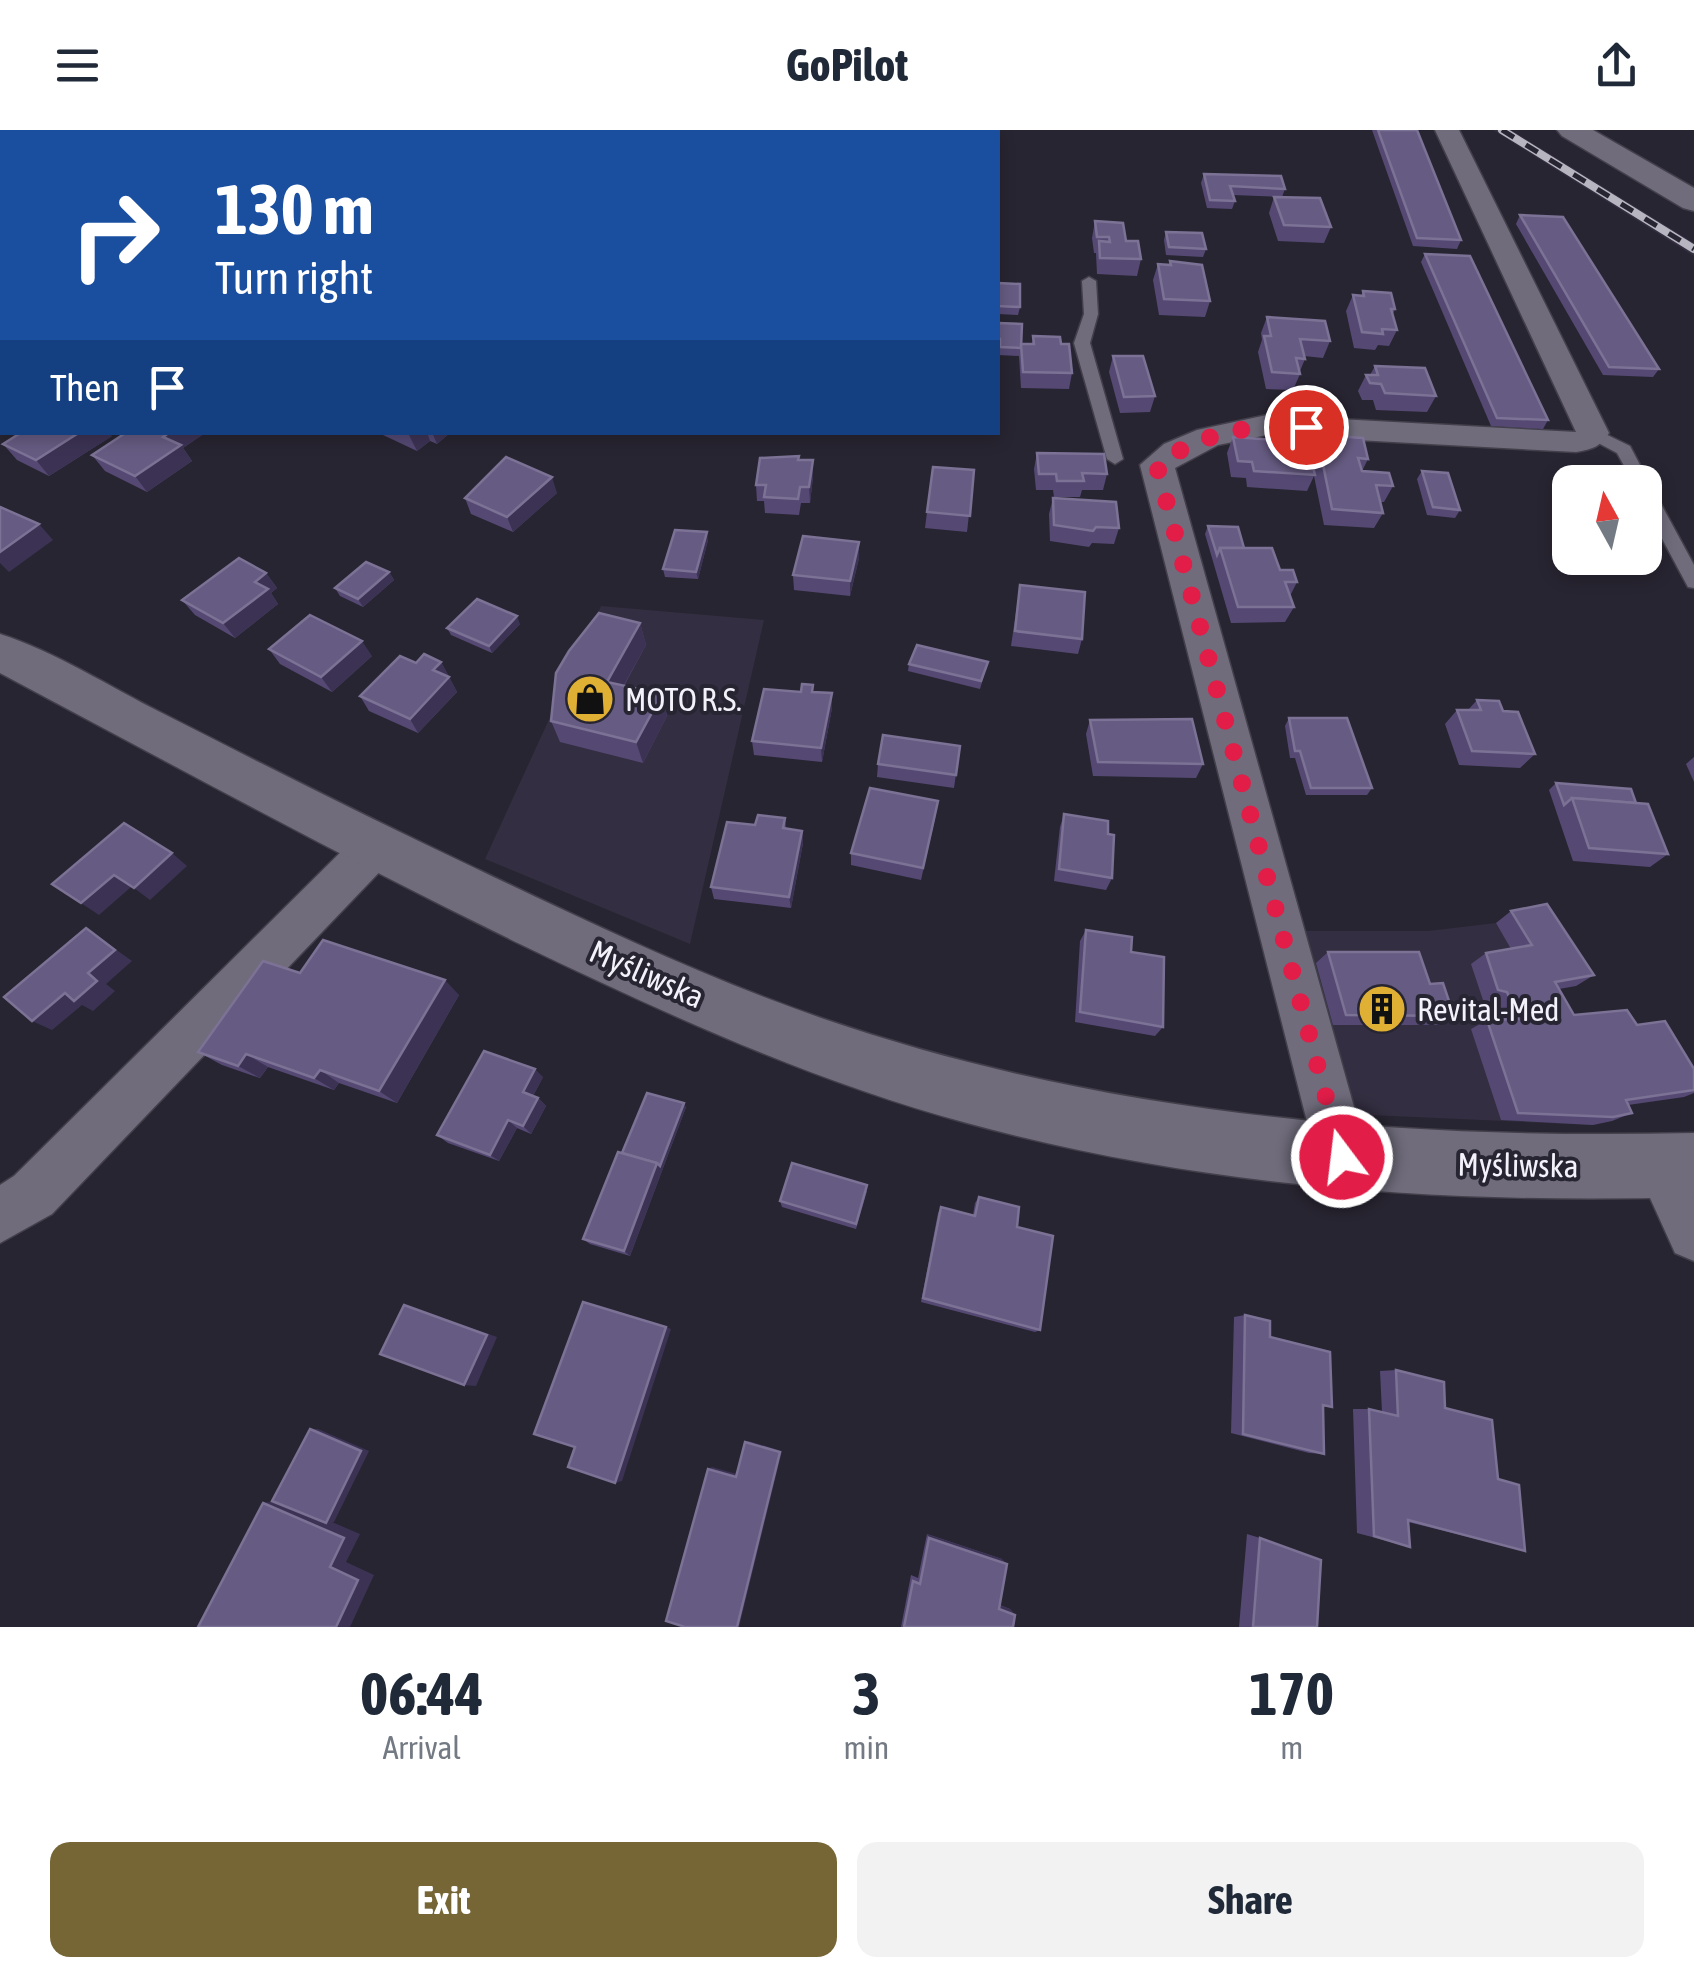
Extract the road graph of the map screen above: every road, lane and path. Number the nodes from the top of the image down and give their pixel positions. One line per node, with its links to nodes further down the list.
1 (1447, 130): 7 (street)
2 (1572, 130): 5 (street)
3 (1609, 130): 4 (street)
4 (1694, 176)
5 (1694, 201)
6 (1089, 282): 8 (lane)
7 (1593, 433): 9 (lane); 14 (street)
8 (1114, 459)
9 (1632, 465)
10 (1662, 522): 11 (lane)
11 (1694, 582)
12 (0, 652): 13 (street, Myśliwska)
13 (376, 847): 14 (street, Myśliwska); 16 (street)
14 (1342, 1157): 15 (street, Myśliwska)
15 (1679, 1166): 17 (street)
16 (0, 1216)
17 (1694, 1234)

